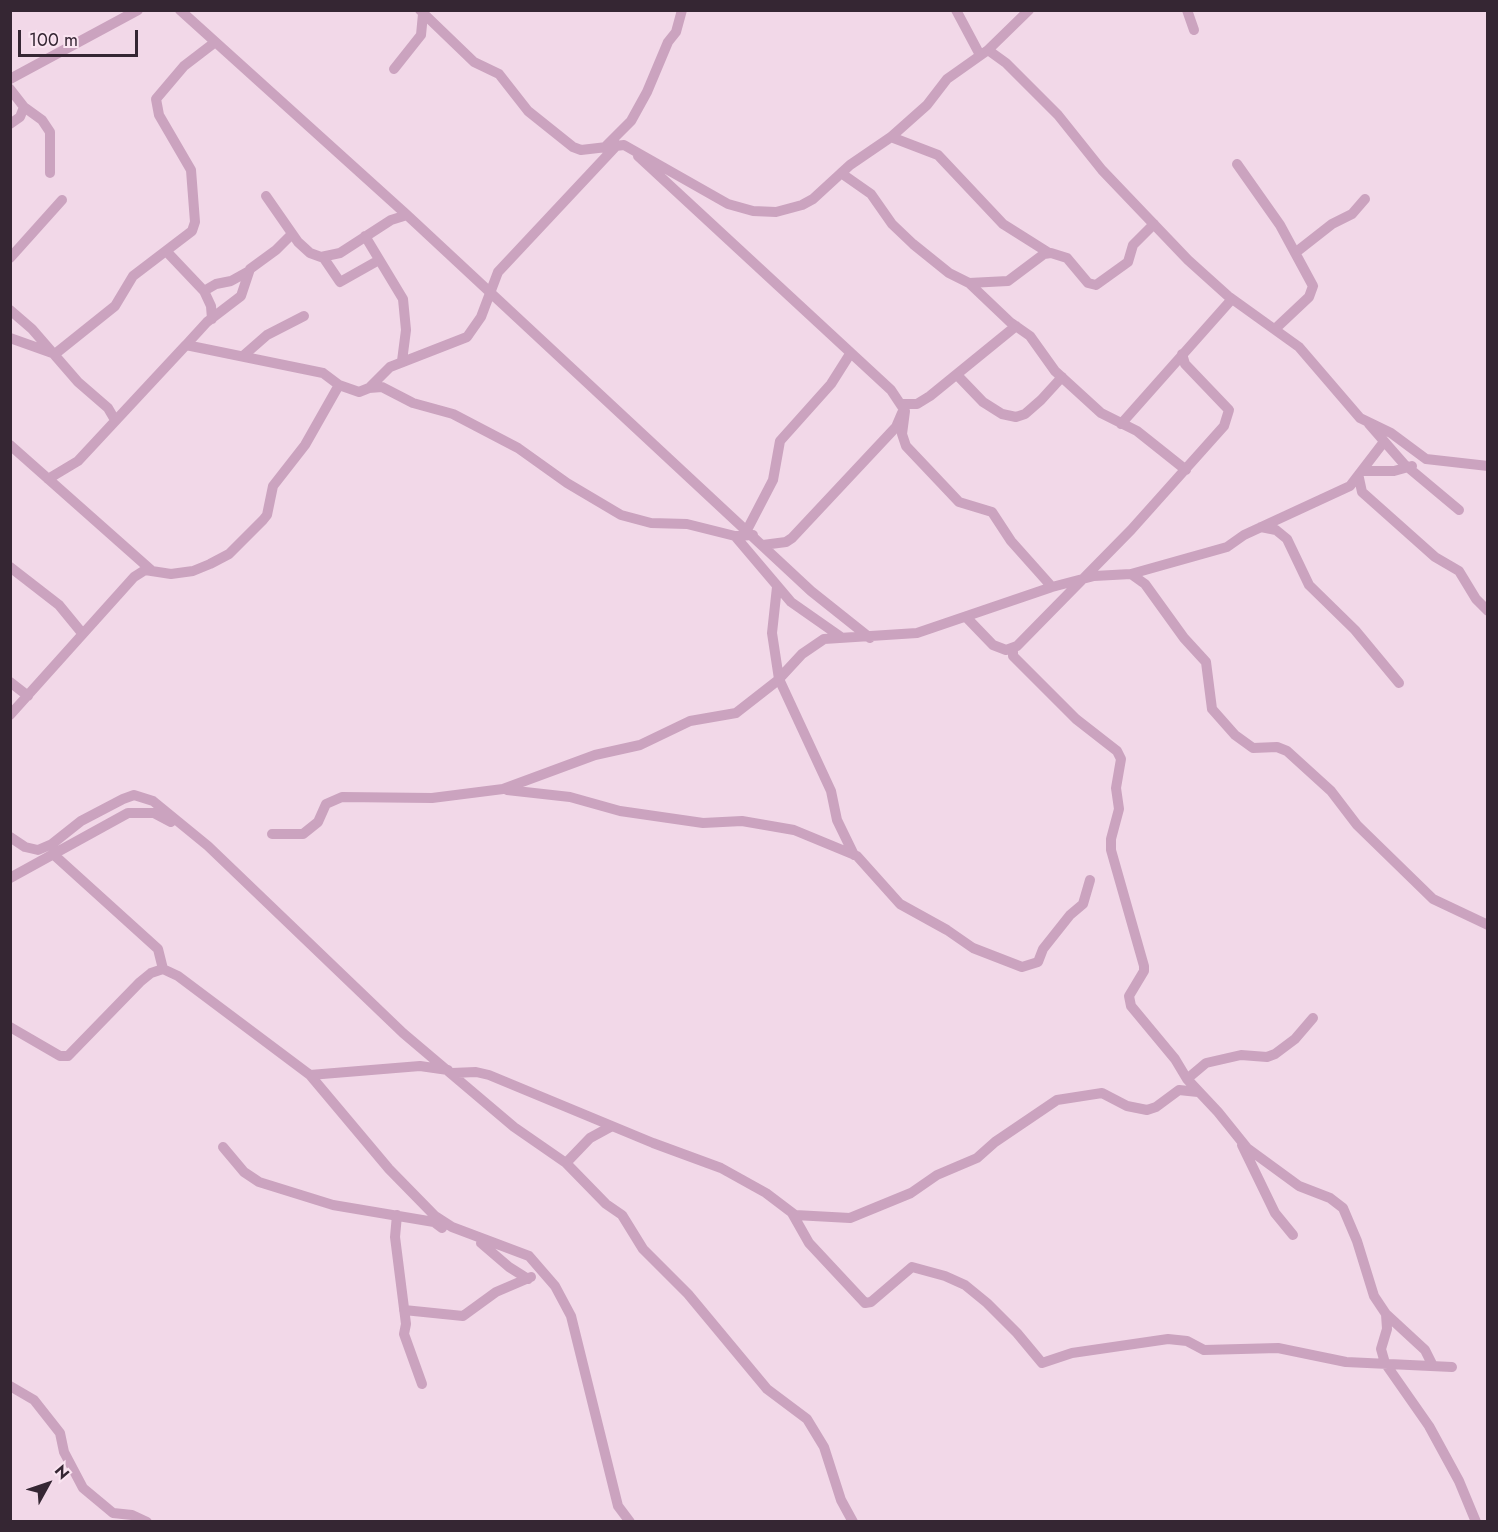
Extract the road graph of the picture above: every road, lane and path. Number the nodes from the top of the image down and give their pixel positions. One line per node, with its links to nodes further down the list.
1 (138, 10): 12 (street)
2 (180, 10): 9 (street)
3 (682, 10): 17 (street)
4 (956, 10): 10 (street)
5 (1029, 10): 10 (street)
6 (1187, 10): 8 (street)
7 (421, 12): 11 (street); 17 (street)
8 (1194, 30)
9 (214, 43): 24 (street); 28 (street)
10 (984, 52): 16 (street); 25 (street)
11 (394, 69)
12 (10, 79)
13 (10, 89): 14 (street)
14 (24, 107): 15 (street); 19 (street)
15 (10, 124)
16 (891, 137): 20 (street); 29 (street)
17 (617, 146): 20 (street); 37 (street); 47 (street)
18 (1237, 164): 30 (street)
19 (50, 172)
20 (841, 173): 35 (street)
21 (266, 196): 26 (street)
22 (1365, 199): 30 (street)
23 (62, 200): 32 (street)
24 (407, 214): 27 (street); 37 (street)
25 (1154, 224): 29 (street); 38 (street)
26 (292, 234): 31 (street); 34 (street)
27 (364, 236): 31 (street); 33 (street)
28 (166, 252): 36 (street); 46 (street)
29 (1049, 253): 35 (street)
30 (1295, 253): 43 (street)
31 (323, 257): 33 (street)
32 (10, 258)
33 (379, 260): 50 (street)
34 (249, 271): 36 (street); 41 (street)
35 (969, 283): 42 (street)
36 (204, 291): 41 (street)
37 (490, 292): 50 (street); 69 (street)
38 (1232, 299): 43 (street); 48 (street)
39 (10, 310): 46 (street)
40 (304, 316): 49 (street)
41 (212, 319): 45 (street)
42 (1016, 326): 51 (street); 52 (street)
43 (1275, 329): 58 (street)
44 (10, 338): 46 (street)
45 (186, 345): 49 (street); 56 (street)
46 (55, 354): 56 (street)
47 (850, 354): 55 (street); 69 (street)
48 (1182, 354): 57 (street); 64 (street)
49 (243, 356): 53 (street)
50 (402, 361): 54 (street)
51 (958, 376): 52 (street); 55 (street)
52 (1062, 377): 57 (street)
53 (339, 385): 54 (street); 74 (street)
54 (369, 388): 70 (street)
55 (903, 406): 71 (street); 79 (street)
56 (116, 420): 66 (street)
57 (1121, 424): 64 (street)
58 (1369, 424): 59 (street); 61 (street)
59 (1383, 443): 63 (street); 65 (street)
60 (10, 445): 66 (street)
61 (1426, 459): 62 (street); 63 (street)
62 (1488, 466)
63 (1409, 467): 65 (street); 67 (street)
64 (1186, 470): 77 (street)
65 (1361, 474): 68 (street); 80 (street)
66 (48, 478): 72 (street)
67 (1460, 510)
68 (1260, 527): 75 (street); 88 (street)
69 (750, 533): 70 (street); 71 (street)
70 (735, 536): 78 (street)
71 (764, 545): 84 (street)
72 (136, 558): 74 (street); 76 (street)
73 (10, 567): 82 (street)
74 (151, 570): 76 (street)
75 (1131, 574): 77 (street); 99 (street)
76 (134, 577): 82 (street)
77 (1083, 580): 79 (street); 85 (street)
78 (777, 587): 83 (street); 86 (street)
79 (1052, 587): 81 (street)
80 (1488, 611)
81 (966, 617): 84 (street); 85 (street)
82 (82, 633): 89 (street)
83 (842, 637): 84 (street); 86 (street)
84 (870, 638)
85 (1013, 648): 105 (street)
86 (779, 679): 91 (street); 96 (street)
87 (10, 681): 89 (street)
88 (1399, 683)
89 (28, 696): 90 (street)
90 (10, 715)
91 (503, 789): 92 (street); 96 (street)
92 (272, 834)
93 (10, 837): 94 (street)
94 (208, 846): 95 (street); 103 (street)
95 (53, 854): 97 (street); 100 (street)
96 (854, 855): 98 (street)
97 (10, 879)
98 (1090, 880)
99 (1488, 924)
100 (163, 969): 102 (street); 104 (street)
101 (1313, 1018): 105 (street)
102 (10, 1027)
103 (451, 1072): 104 (street); 107 (street); 110 (street)
104 (310, 1076): 114 (street)
105 (1187, 1079): 106 (street)
106 (1201, 1093): 108 (street); 111 (street)
107 (612, 1126): 110 (street); 111 (street)
108 (1237, 1134): 113 (street); 117 (street)
109 (223, 1147): 112 (street)
110 (566, 1163): 125 (street)
111 (792, 1213): 118 (street)
112 (396, 1215): 115 (street); 116 (street)
113 (1293, 1236)
114 (541, 1270): 115 (street); 124 (street)
115 (528, 1279): 116 (street)
116 (404, 1310): 121 (street)
117 (1386, 1314): 118 (street); 119 (street)
118 (1385, 1363): 119 (street); 126 (street)
119 (1433, 1366): 120 (street)
120 (1452, 1367)
121 (422, 1384)
122 (10, 1386): 123 (street)
123 (147, 1521)
124 (630, 1521)
125 (853, 1521)
126 (1476, 1521)

